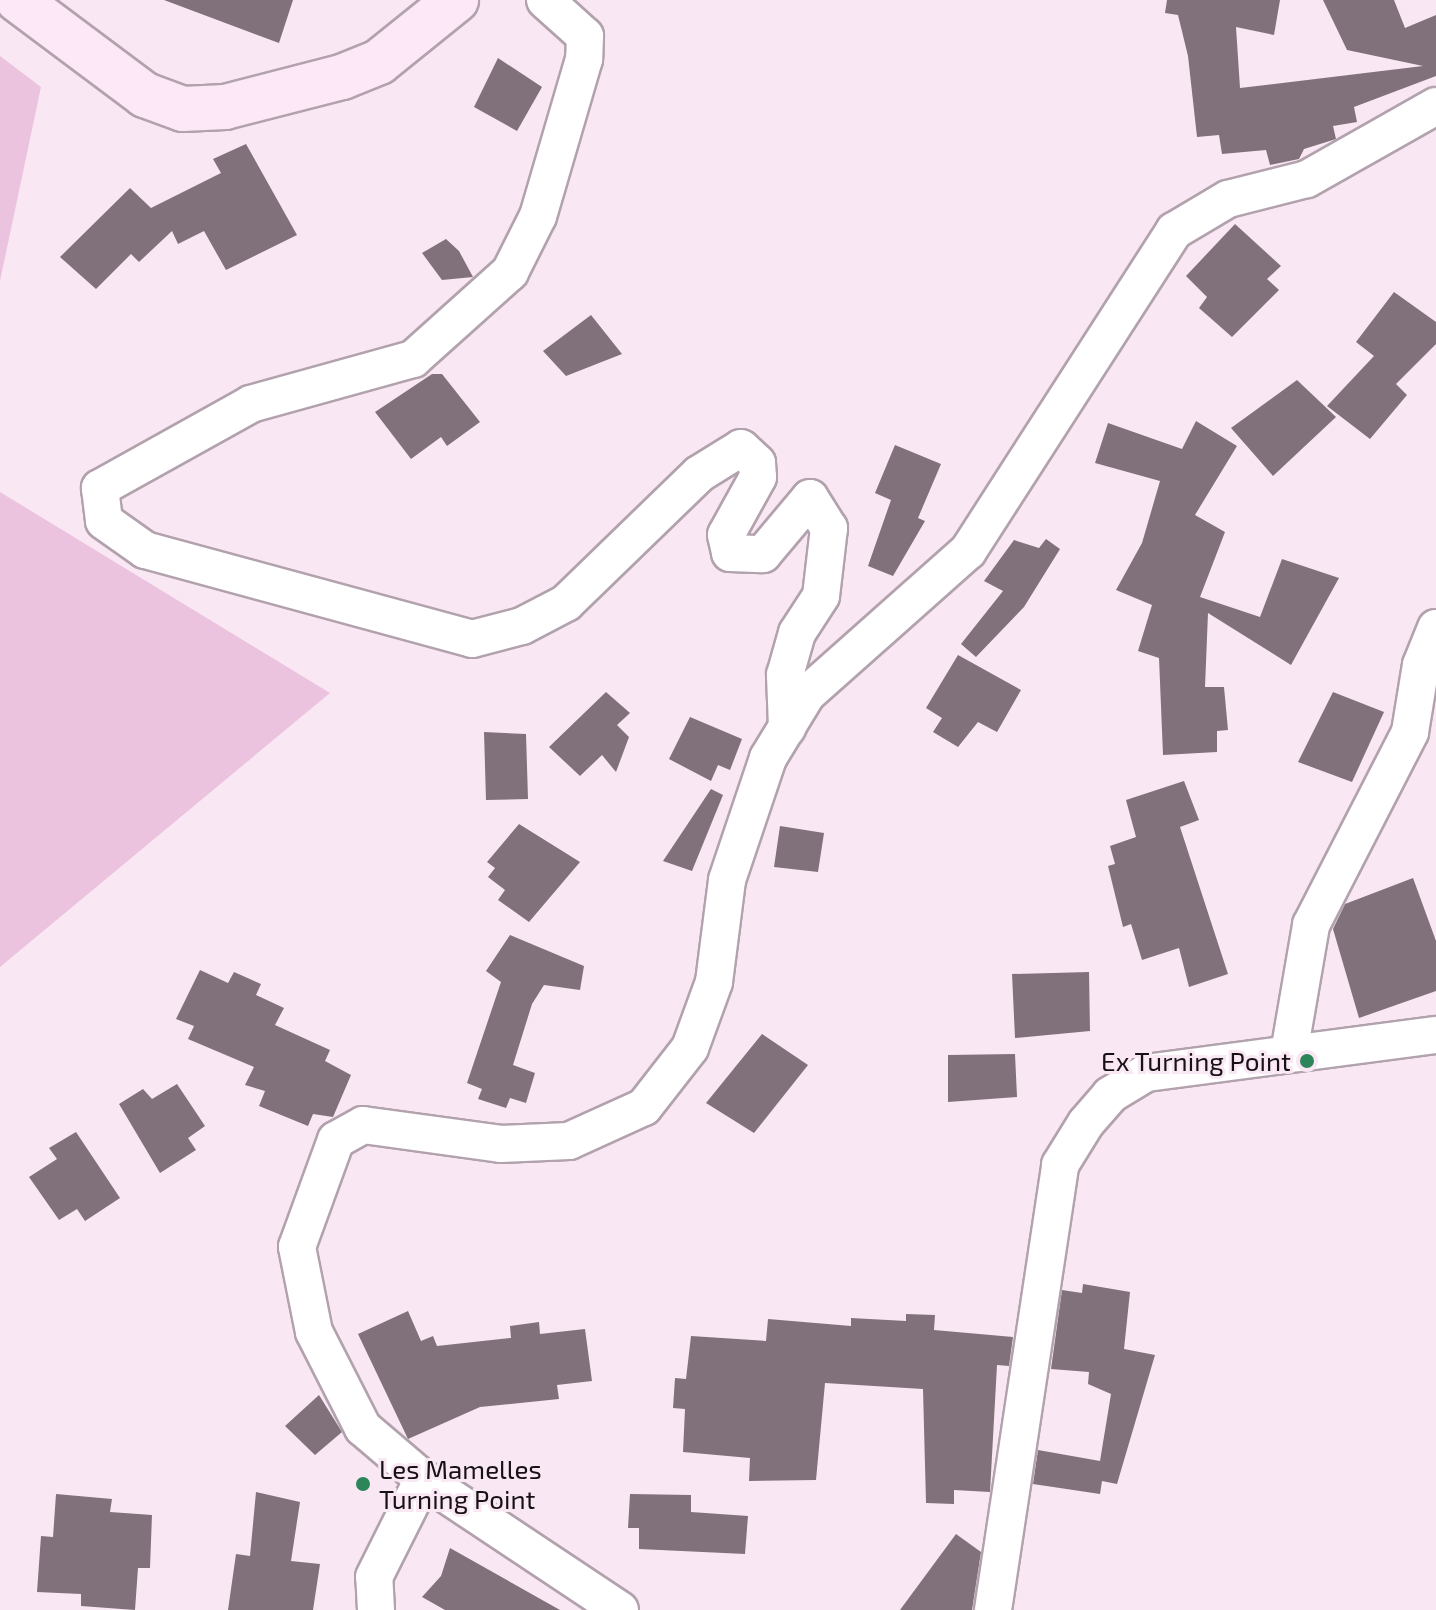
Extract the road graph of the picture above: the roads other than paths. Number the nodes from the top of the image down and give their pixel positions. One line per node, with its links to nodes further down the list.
1 (18, 0): 2 (main road)
2 (456, 0)
3 (545, 0): 6 (street)
4 (1436, 106): 6 (street)
5 (1436, 628): 8 (street)
6 (787, 728): 9 (street)
7 (1436, 1035): 8 (street)
8 (1289, 1053): 12 (street)
9 (423, 1479): 10 (street); 11 (street)
10 (376, 1610)
11 (620, 1610)
12 (993, 1610)

